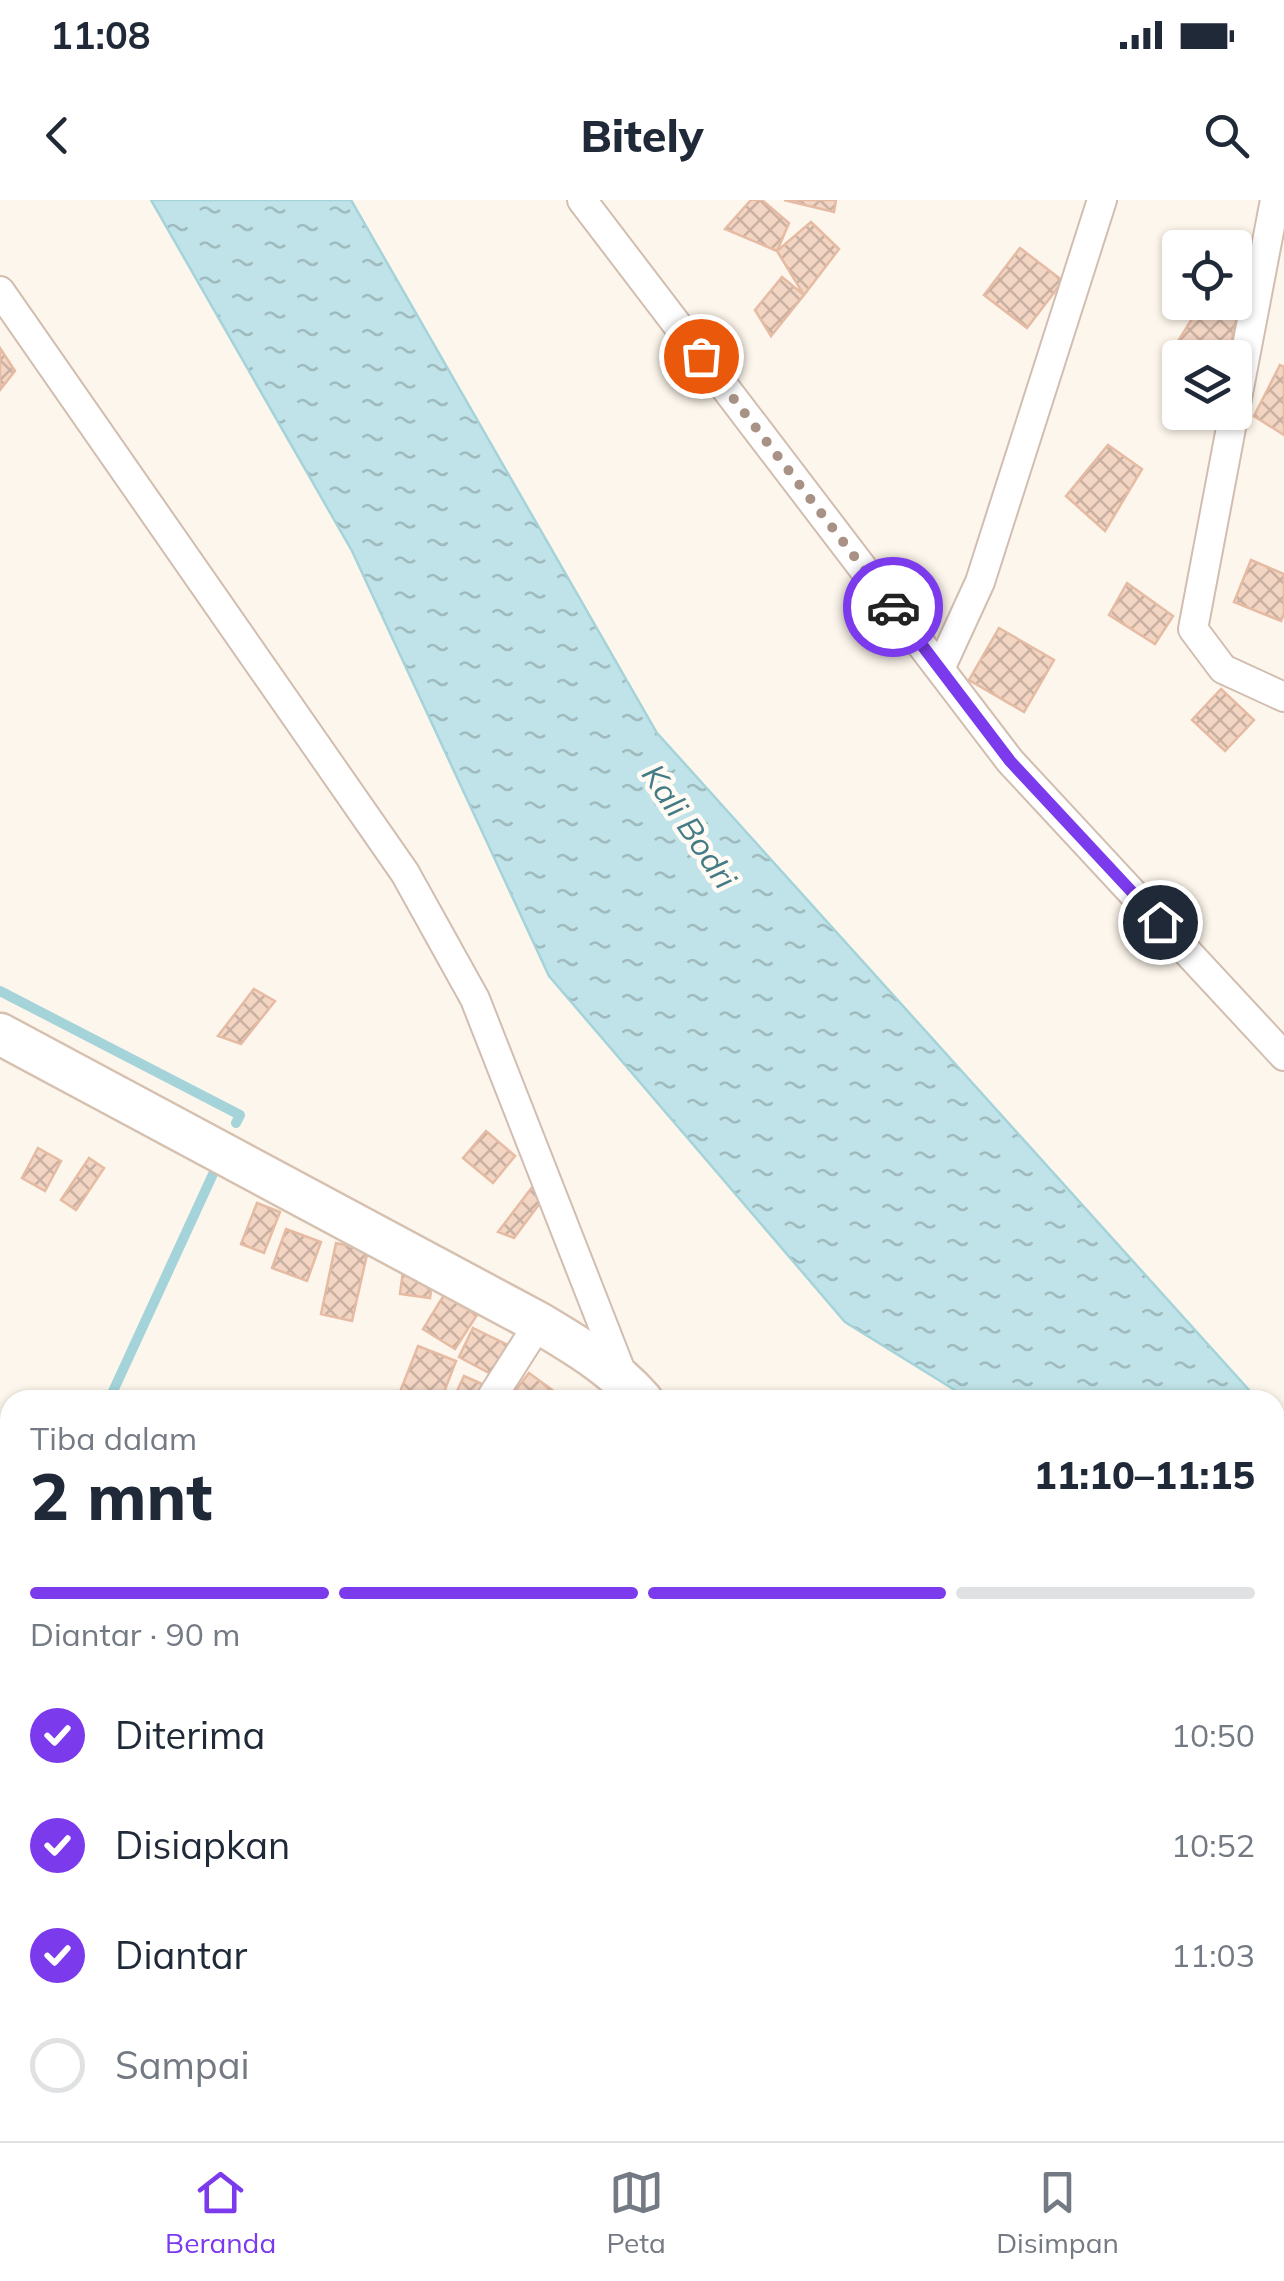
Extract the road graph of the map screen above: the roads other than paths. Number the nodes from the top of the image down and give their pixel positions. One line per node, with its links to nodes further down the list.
1 (582, 200): 7 (street)
2 (1102, 200): 7 (street)
3 (1276, 200): 5 (street)
4 (0, 291): 13 (street)
5 (1249, 340)
6 (1231, 430): 8 (street)
7 (940, 669): 10 (street)
8 (1284, 697)
9 (0, 1034): 11 (street)
10 (1284, 1056)
11 (539, 1323): 12 (street); 13 (street)
12 (496, 1390)
13 (633, 1390)

